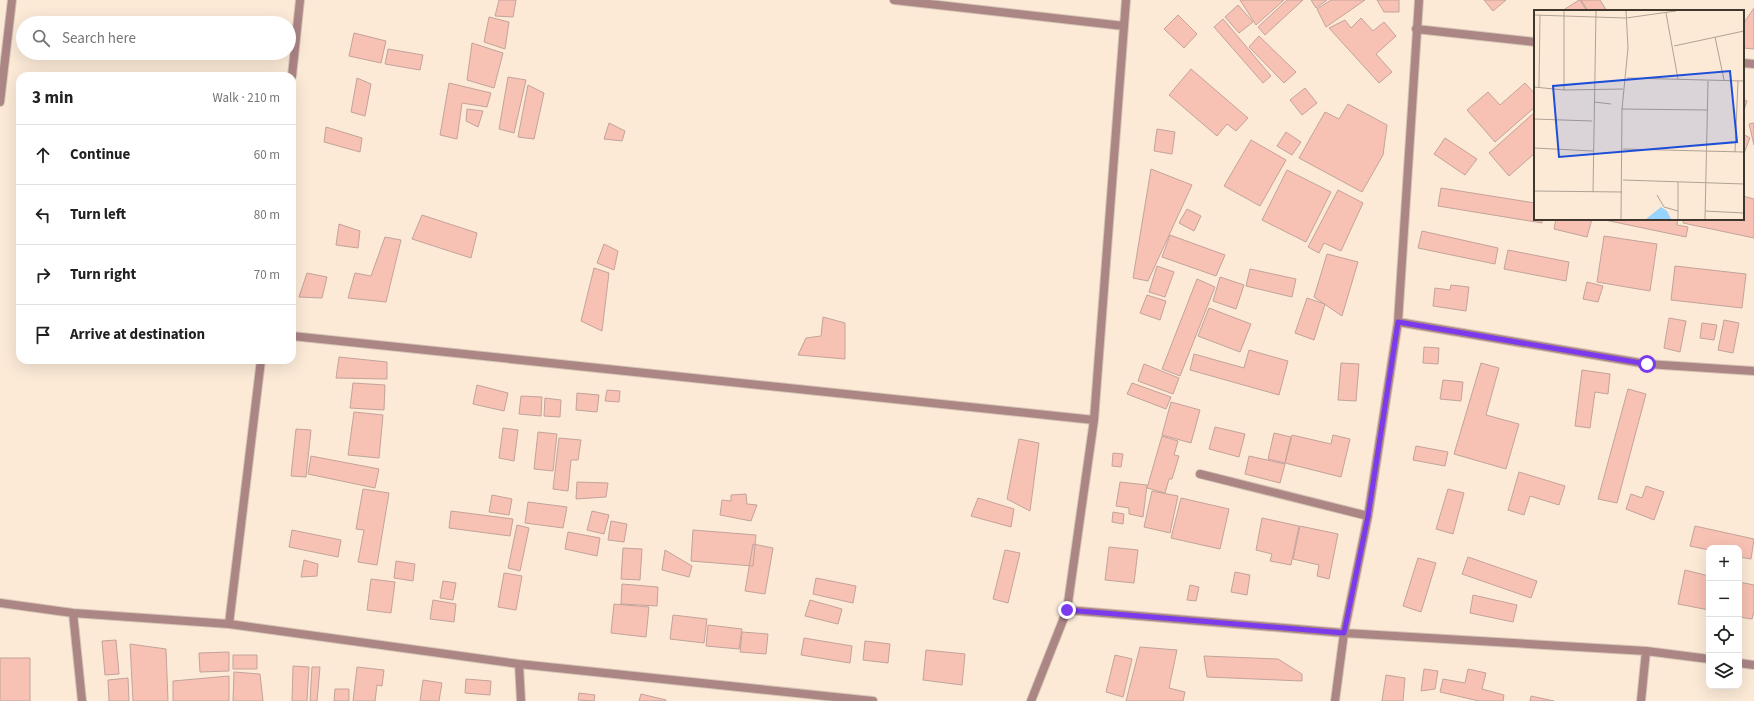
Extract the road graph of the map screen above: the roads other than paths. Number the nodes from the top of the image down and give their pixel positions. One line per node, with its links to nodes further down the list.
1 (12, 0): 14 (street)
2 (300, 0): 8 (street)
3 (894, 0): 6 (street)
4 (1126, 0): 6 (street)
5 (1419, 0): 7 (street)
6 (1124, 26): 19 (street)
7 (1416, 29): 9 (street); 15 (street)
8 (296, 38)
9 (1534, 42)
10 (294, 60): 13 (street)
11 (1744, 63): 12 (street)
12 (1754, 64)
13 (292, 72)
14 (0, 102)
15 (1398, 322): 18 (street); 21 (street)
16 (296, 336): 19 (street)
17 (261, 364): 25 (street)
18 (1754, 371)
19 (1094, 420): 23 (street)
20 (1200, 474): 21 (street)
21 (1368, 516): 26 (street)
22 (0, 603): 24 (street)
23 (1067, 610): 26 (street); 35 (street)
24 (73, 613): 25 (street); 32 (street)
25 (229, 624): 30 (street)
26 (1344, 633): 27 (street); 36 (street)
27 (1646, 651): 28 (street); 37 (street)
28 (1706, 659)
29 (1742, 663): 31 (street)
30 (519, 664): 33 (street); 34 (street)
31 (1754, 665)
32 (82, 701)
33 (521, 701)
34 (873, 701)
35 (1031, 701)
36 (1335, 701)
37 (1641, 701)

